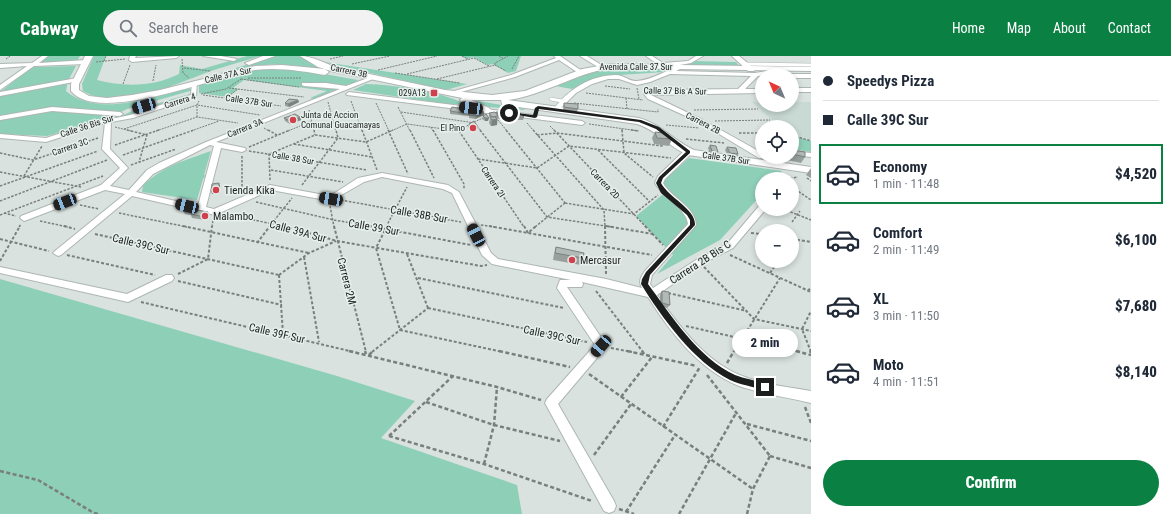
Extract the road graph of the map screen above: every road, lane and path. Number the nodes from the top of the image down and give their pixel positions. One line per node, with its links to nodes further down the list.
1 (45, 56): 31 (street)
2 (106, 56): 29 (path)
3 (176, 56): 23 (street)
4 (181, 56): 38 (path, Carrera 4)
5 (206, 56): 28 (street)
6 (271, 56): 65 (main road)
7 (304, 56): 53 (main road, Carrera 3B)
8 (373, 56): 24 (path)
9 (390, 56): 24 (path)
10 (432, 56): 11 (path); 43 (path)
11 (437, 56)
12 (462, 56): 25 (path)
13 (499, 56): 26 (path)
14 (508, 56): 26 (path)
15 (519, 56): 32 (path)
16 (583, 56): 35 (street)
17 (649, 56): 40 (street)
18 (700, 56): 40 (street)
19 (735, 56): 41 (street)
20 (475, 57): 25 (path); 34 (path)
21 (558, 57): 39 (street); 44 (street)
22 (132, 58): 23 (street); 29 (path); 57 (path)
23 (157, 58): 56 (path)
24 (377, 59): 36 (path)
25 (468, 59): 47 (path)
26 (504, 59): 32 (path)
27 (88, 60): 29 (path); 31 (street); 55 (main road)
28 (234, 60)
29 (104, 61)
30 (536, 61): 39 (street)
31 (32, 65): 33 (street); 63 (street)
32 (495, 65): 34 (path)
33 (0, 66)
34 (490, 66): 54 (path)
35 (600, 66): 40 (main road, Avenida Calle 37 Sur); 44 (main road, Avenida Calle 37 Sur)
36 (354, 67)
37 (811, 67): 41 (lane); 41 (main road, Avenida Calle 37 Sur)
38 (184, 68): 42 (path); 65 (path, Carrera 4)
39 (534, 68): 61 (street)
40 (664, 68): 41 (street); 41 (main road, Avenida Calle 37 Sur); 62 (street)
41 (750, 69): 45 (street); 70 (street)
42 (210, 71)
43 (383, 71)
44 (579, 71): 76 (main road, Avenida Calle 37 Sur)
45 (755, 71)
46 (390, 72): 47 (path)
47 (405, 75): 53 (path); 54 (path)
48 (799, 76): 49 (street)
49 (811, 76)
50 (306, 77): 51 (path)
51 (241, 79): 60 (path); 64 (path)
52 (370, 79): 53 (main road, Calle 37A Sur); 65 (main road, Calle 37A Sur); 69 (street, Carrera 3A)
53 (398, 79): 59 (main road, Avenida Calle 37 Sur)
54 (435, 79): 59 (path); 61 (path)
55 (77, 80): 65 (main road, Calle 37A Sur); 75 (street)
56 (153, 81)
57 (123, 84)
58 (588, 84): 62 (path, Calle 37 Bis A Sur); 62 (street); 72 (street)
59 (411, 85): 74 (main road, Avenida Calle 37 Sur)
60 (304, 86): 69 (street)
61 (476, 86): 74 (street)
62 (636, 87): 84 (path)
63 (0, 88)
64 (228, 88): 65 (path, Carrera 4); 66 (path, Calle 37A Sur)
65 (196, 89): 78 (path, Calle 37B Sur); 88 (path); 98 (street, Calle 36 Bis Sur); 107 (street, Carrera 4)
66 (238, 89): 78 (path); 81 (path, Calle 37A Sur)
67 (799, 90): 68 (street)
68 (811, 90)
69 (347, 91): 77 (street); 81 (street, Carrera 3A); 130 (path)
70 (740, 91): 71 (street, Calle 37 Bis A Sur); 73 (street, Calle 37 Bis A Sur)
71 (755, 91)
72 (575, 92): 80 (path); 86 (street)
73 (651, 92): 94 (street, Carrera 2B)
74 (450, 93): 79 (main road, Avenida Calle 37 Sur); 95 (main road)
75 (0, 94)
76 (528, 94): 79 (main road, Avenida Calle 37 Sur); 99 (main road)
77 (373, 97): 82 (street); 116 (path)
78 (226, 98): 89 (path, Calle 37B Sur)
79 (479, 98): 99 (main road)
80 (626, 98): 84 (path); 91 (path)
81 (319, 99): 89 (street, Carrera 3A)
82 (392, 99): 95 (street); 96 (path)
83 (551, 99): 86 (lane)
84 (638, 99): 85 (path)
85 (644, 100)
86 (562, 101): 91 (path); 93 (street)
87 (328, 102): 126 (path)
88 (197, 105): 101 (path); 111 (path); 114 (path)
89 (296, 108): 101 (street, Carrera 3A)
90 (755, 108): 94 (path)
91 (627, 109): 97 (path)
92 (309, 110): 104 (path)
93 (556, 110): 99 (main road); 110 (main road)
94 (677, 110): 105 (street, Carrera 2B)
95 (492, 111): 100 (street); 106 (path); 155 (path)
96 (401, 112): 106 (path); 109 (path)
97 (658, 112)
98 (122, 114): 102 (street); 107 (street, Calle 36 Bis Sur)
99 (538, 114): 100 (street); 108 (street); 118 (path, Carrera 2D)
100 (523, 115): 123 (path)
101 (273, 117): 111 (street, Carrera 3A)
102 (0, 118)
103 (755, 120): 105 (path)
104 (312, 121): 121 (path); 122 (path)
105 (701, 121): 117 (street, Carrera 2B)
106 (474, 122): 115 (path); 152 (path)
107 (108, 123): 114 (path); 120 (street); 127 (street, Calle 36 Bis Sur)
108 (582, 123): 110 (path)
109 (407, 124): 112 (path); 116 (path); 164 (path)
110 (621, 124): 113 (main road); 113 (path); 128 (path)
111 (255, 125): 121 (path); 132 (street, Carrera 3A)
112 (431, 127): 115 (path); 172 (path)
113 (646, 127): 117 (path); 131 (main road)
114 (124, 129): 151 (path)
115 (459, 130): 149 (path, Carrera 2I)
116 (389, 132): 130 (path); 161 (path)
117 (721, 132): 119 (path); 136 (street, Carrera 2B)
118 (557, 133): 123 (path); 128 (path); 135 (path, Carrera 2D)
119 (755, 133)
120 (106, 135): 150 (path, Carrera 3C); 166 (street)
121 (277, 135): 139 (path)
122 (315, 135): 126 (path); 133 (path)
123 (537, 135): 146 (path)
124 (0, 136): 127 (street, Calle 36 Bis Sur)
125 (799, 137): 129 (path)
126 (338, 138): 130 (path)
127 (46, 140): 150 (path)
128 (623, 141): 131 (path); 142 (path)
129 (811, 141)
130 (366, 142): 148 (path)
131 (669, 142): 136 (path); 147 (main road)
132 (208, 143): 134 (street); 170 (street, Carrera 3A)
133 (292, 144): 143 (path); 148 (path)
134 (218, 145): 139 (street); 178 (street)
135 (569, 146): 137 (path); 146 (path); 184 (path, Carrera 2D)
136 (748, 148): 138 (street); 140 (street, Carrera 2B)
137 (597, 149): 142 (path); 175 (path)
138 (755, 149)
139 (242, 150): 143 (path, Calle 38 Sur); 171 (path)
140 (755, 152)
141 (0, 153): 150 (path)
142 (624, 153): 147 (path); 162 (path)
143 (269, 154): 156 (path); 159 (path, Calle 38 Sur)
144 (799, 154): 145 (street)
145 (811, 155)
146 (555, 156): 155 (path); 180 (path)
147 (685, 156): 154 (main road, Calle 37B Sur); 162 (street)
148 (372, 158): 159 (path)
149 (478, 159): 152 (path); 198 (path, Carrera 2I)
150 (33, 160): 160 (path)
151 (139, 163)
152 (506, 163): 155 (path); 188 (path)
153 (776, 164): 154 (street, Carrera 2B)
154 (779, 166): 157 (main road, Calle 37B Sur)
155 (536, 168): 177 (path)
156 (271, 170): 163 (path); 167 (path)
157 (811, 170)
158 (0, 172): 160 (path)
159 (380, 174): 161 (street); 163 (street)
160 (24, 177): 165 (path)
161 (410, 181): 164 (street); 179 (path)
162 (659, 181): 168 (street)
163 (354, 183): 176 (street)
164 (438, 186): 172 (street)
165 (74, 187)
166 (104, 187): 170 (street); 174 (street)
167 (270, 187): 171 (street); 176 (street)
168 (663, 191): 175 (path); 212 (street)
169 (799, 192): 173 (path)
170 (131, 193): 178 (street); 181 (street, Carrera 3A)
171 (242, 199): 182 (street); 190 (path, Calle 39 Sur)
172 (459, 200): 193 (street)
173 (811, 200)
174 (65, 202): 181 (path); 189 (street)
175 (650, 202): 184 (path)
176 (330, 203): 179 (path, Calle 38B Sur); 190 (path, Carrera 2M)
177 (565, 203): 180 (path); 188 (path)
178 (201, 209): 182 (street)
179 (394, 210): 193 (path, Calle 38B Sur); 195 (path)
180 (604, 210): 184 (path); 194 (path)
181 (109, 211): 196 (street, Carrera 3A); 197 (path)
182 (215, 212): 197 (path); 201 (path, Calle 39A Sur)
183 (4, 213): 189 (path, Calle 39C Sur)
184 (634, 214): 199 (path, Carrera 2D)
185 (755, 216): 208 (street, Carrera 2B Bis C)
186 (796, 216): 192 (path)
187 (799, 216): 191 (path)
188 (547, 217): 194 (path); 198 (path)
189 (24, 218): 196 (path, Calle 39C Sur); 203 (path)
190 (334, 220): 195 (path, Calle 39 Sur); 201 (path, Carrera 2M)
191 (811, 220)
192 (792, 222)
193 (470, 223): 198 (path, Calle 38B Sur); 205 (street)
194 (604, 226): 199 (path); 206 (path)
195 (385, 228): 205 (path, Calle 39 Sur); 207 (path)
196 (84, 231): 209 (street, Carrera 3A); 214 (path, Calle 39C Sur)
197 (211, 233): 210 (path); 214 (path)
198 (528, 233): 206 (path, Calle 38B Sur)
199 (653, 234): 212 (path, Carrera 2D)
200 (0, 239): 203 (path)
201 (337, 241): 207 (path, Calle 39A Sur); 210 (path); 246 (path, Carrera 2M)
202 (799, 241): 204 (path)
203 (12, 242): 209 (path); 215 (path)
204 (811, 242)
205 (482, 247): 216 (street)
206 (605, 247): 212 (path, Calle 38B Sur); 226 (path)
207 (376, 248): 211 (path, Calle 39A Sur); 239 (path)
208 (722, 251): 217 (street, Carrera 2B Bis C); 220 (path)
209 (58, 253): 222 (path)
210 (309, 253): 213 (path)
211 (407, 254): 216 (path, Calle 39A Sur); 223 (path)
212 (666, 254): 228 (street)
213 (304, 257): 221 (path); 243 (path)
214 (208, 259): 221 (path, Calle 39C Sur); 222 (path)
215 (0, 261)
216 (492, 261): 225 (street)
217 (699, 262): 228 (street, Carrera 2B Bis C); 235 (path)
218 (773, 268): 220 (path)
219 (0, 270): 230 (street)
220 (770, 273): 224 (path)
221 (279, 275): 231 (path)
222 (169, 278): 230 (street); 231 (path)
223 (418, 278): 232 (path); 233 (path)
224 (780, 278): 229 (path); 236 (path)
225 (588, 280): 226 (street); 233 (street); 247 (path)
226 (606, 283): 228 (street)
227 (811, 287): 229 (path)
228 (653, 292): 235 (path); 237 (street)
229 (810, 292)
230 (128, 298): 241 (path, Calle 39F Sur)
231 (282, 305): 241 (path)
232 (428, 308): 239 (path); 244 (path, Calle 39C Sur)
233 (576, 311): 244 (street)
234 (811, 311): 238 (path)
235 (748, 312): 236 (path)
236 (754, 319): 238 (path); 242 (path)
237 (672, 322): 242 (path); 251 (street)
238 (802, 329): 240 (path); 245 (path)
239 (400, 330): 246 (path); 250 (path)
240 (811, 331)
241 (283, 334): 243 (path, Calle 39F Sur)
242 (742, 339): 245 (path); 251 (path)
243 (319, 343): 246 (path, Calle 39F Sur)
244 (601, 346): 247 (path, Calle 39C Sur); 250 (street)
245 (811, 354)
246 (367, 355): 252 (path, Calle 39F Sur)
247 (645, 355): 248 (path, Calle 39C Sur)
248 (652, 356): 249 (path, Calle 39C Sur); 255 (path)
249 (700, 367): 259 (path); 263 (path)
250 (581, 369): 255 (path); 257 (street)
251 (722, 371): 254 (street)
252 (453, 376): 253 (path, Calle 39F Sur); 256 (path)
253 (497, 387): 257 (path, Calle 39F Sur); 262 (path)
254 (806, 396): 260 (path)
255 (621, 397): 258 (path)
256 (426, 402): 262 (path); 269 (path)
257 (551, 404): 266 (street)
258 (631, 404): 263 (path); 270 (path)
259 (736, 412): 261 (path); 268 (path)
260 (811, 423)
261 (745, 424): 265 (path); 267 (path)
262 (494, 425): 266 (path); 269 (path)
263 (663, 427): 264 (path)
264 (675, 435): 268 (path); 275 (path)
265 (811, 441)
266 (574, 444): 270 (street)
267 (770, 456): 271 (path); 273 (path)
268 (710, 459): 273 (path); 278 (path)
269 (484, 464): 274 (path)
270 (586, 466): 274 (street)
271 (811, 468)
272 (0, 471): 276 (path)
273 (752, 489): 279 (path)
274 (609, 506): 275 (path)
275 (626, 512): 277 (path)
276 (99, 514)
277 (634, 514)
278 (679, 514)
279 (747, 514)

